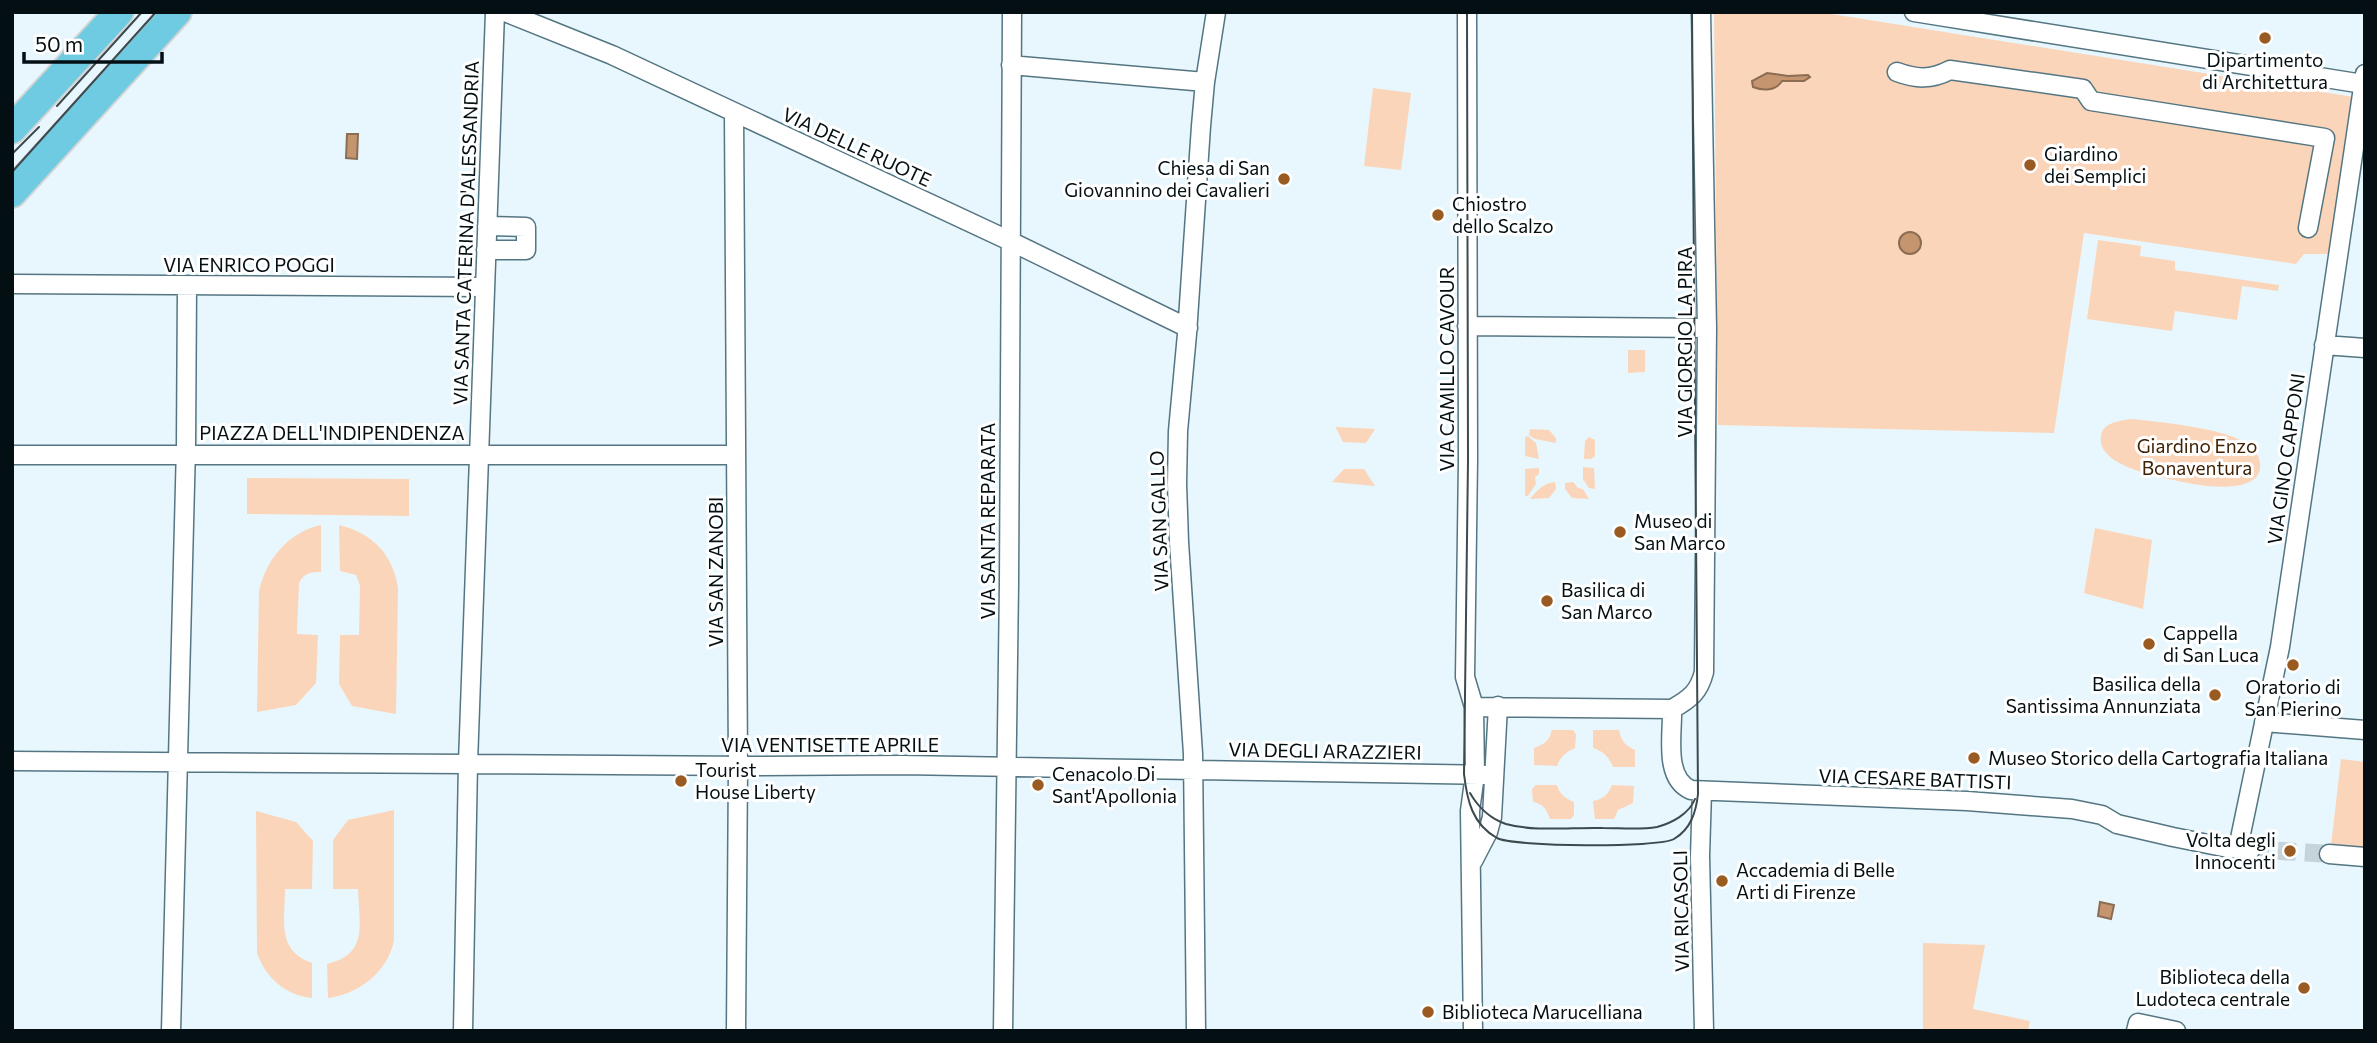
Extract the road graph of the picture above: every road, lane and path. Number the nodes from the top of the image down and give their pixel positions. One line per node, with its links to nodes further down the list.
1 (119, 12): 17 (main road)
2 (177, 12): 20 (main road)
3 (495, 12): 21 (street, VIA SANTA CATERINA D'ALESSANDRIA)
4 (505, 12): 16 (street, VIA DELLE RUOTE)
5 (1012, 12): 12 (street, VIA SANTA REPARATA)
6 (1216, 12): 15 (street, VIA SAN GALLO)
7 (1467, 12): 28 (street, VIA CAMILLO CAVOUR)
8 (1701, 12): 30 (street, VIA GIORGIO LA PIRA)
9 (1914, 12): 11 (street)
10 (2030, 12): 11 (street)
11 (2027, 31): 14 (street)
12 (1011, 65): 15 (street); 23 (street, VIA SANTA REPARATA)
13 (1897, 72): 18 (street)
14 (2364, 79): 19 (street, VIA GINO CAPPONI)
15 (1205, 82): 29 (street, VIA SAN GALLO)
16 (734, 114): 23 (street, VIA DELLE RUOTE); 36 (street, VIA SAN ZANOBI)
17 (12, 130)
18 (2320, 169): 19 (street); 22 (street)
19 (2350, 174): 31 (street, VIA GINO CAPPONI)
20 (12, 194)
21 (487, 226): 24 (street, VIA SANTA CATERINA D'ALESSANDRIA); 24 (street)
22 (2308, 228)
23 (1010, 240): 29 (street, VIA DELLE RUOTE); 46 (street, VIA SANTA REPARATA)
24 (486, 250): 27 (street, VIA SANTA CATERINA D'ALESSANDRIA)
25 (12, 284): 26 (street, VIA ENRICO POGGI)
26 (187, 286): 27 (street, VIA ENRICO POGGI); 33 (street)
27 (485, 287): 35 (street, VIA SANTA CATERINA D'ALESSANDRIA)
28 (1467, 326): 30 (street); 38 (street, VIA CAMILLO CAVOUR)
29 (1188, 328): 47 (street, VIA SAN GALLO)
30 (1707, 328): 39 (street, VIA GIORGIO LA PIRA)
31 (2324, 345): 32 (street); 40 (street, VIA GINO CAPPONI)
32 (2365, 348)
33 (185, 454): 34 (street); 35 (street, PIAZZA DELL'INDIPENDENZA); 43 (street, PIAZZA DELL'INDIPENDENZA)
34 (12, 455)
35 (479, 455): 36 (street); 44 (street, PIAZZA DELL'INDIPENDENZA)
36 (736, 455): 45 (street, VIA SAN ZANOBI)
37 (1498, 706): 38 (street); 39 (street); 49 (street)
38 (1474, 707): 48 (street, VIA CAMILLO CAVOUR)
39 (1672, 709): 50 (street)
40 (2264, 722): 41 (street); 51 (street, VIA GINO CAPPONI)
41 (2365, 730)
42 (12, 761): 43 (street)
43 (178, 763): 44 (street); 56 (street, PIAZZA DELL'INDIPENDENZA)
44 (467, 763): 45 (street, VIA VENTISETTE APRILE); 57 (street, PIAZZA DELL'INDIPENDENZA)
45 (738, 766): 46 (street, VIA VENTISETTE APRILE); 58 (street, VIA SAN ZANOBI)
46 (1006, 767): 47 (street, VIA VENTISETTE APRILE); 59 (street, VIA SANTA REPARATA)
47 (1193, 769): 48 (street, VIA DEGLI ARAZZIERI); 60 (street, VIA SAN GALLO)
48 (1475, 775): 49 (street, VIA DEGLI ARAZZIERI); 54 (street, VIA CAMILLO CAVOUR)
49 (1494, 775): 54 (street)
50 (1705, 792): 51 (street, VIA CESARE BATTISTI); 62 (street, VIA RICASOLI)
51 (2245, 848)
52 (2329, 854): 53 (street)
53 (2365, 857)
54 (1471, 871): 61 (street)
55 (2137, 1027): 63 (street)
56 (171, 1031)
57 (463, 1031)
58 (736, 1031)
59 (1003, 1031)
60 (1196, 1031)
61 (1473, 1031)
62 (1704, 1031)
63 (2176, 1031)

